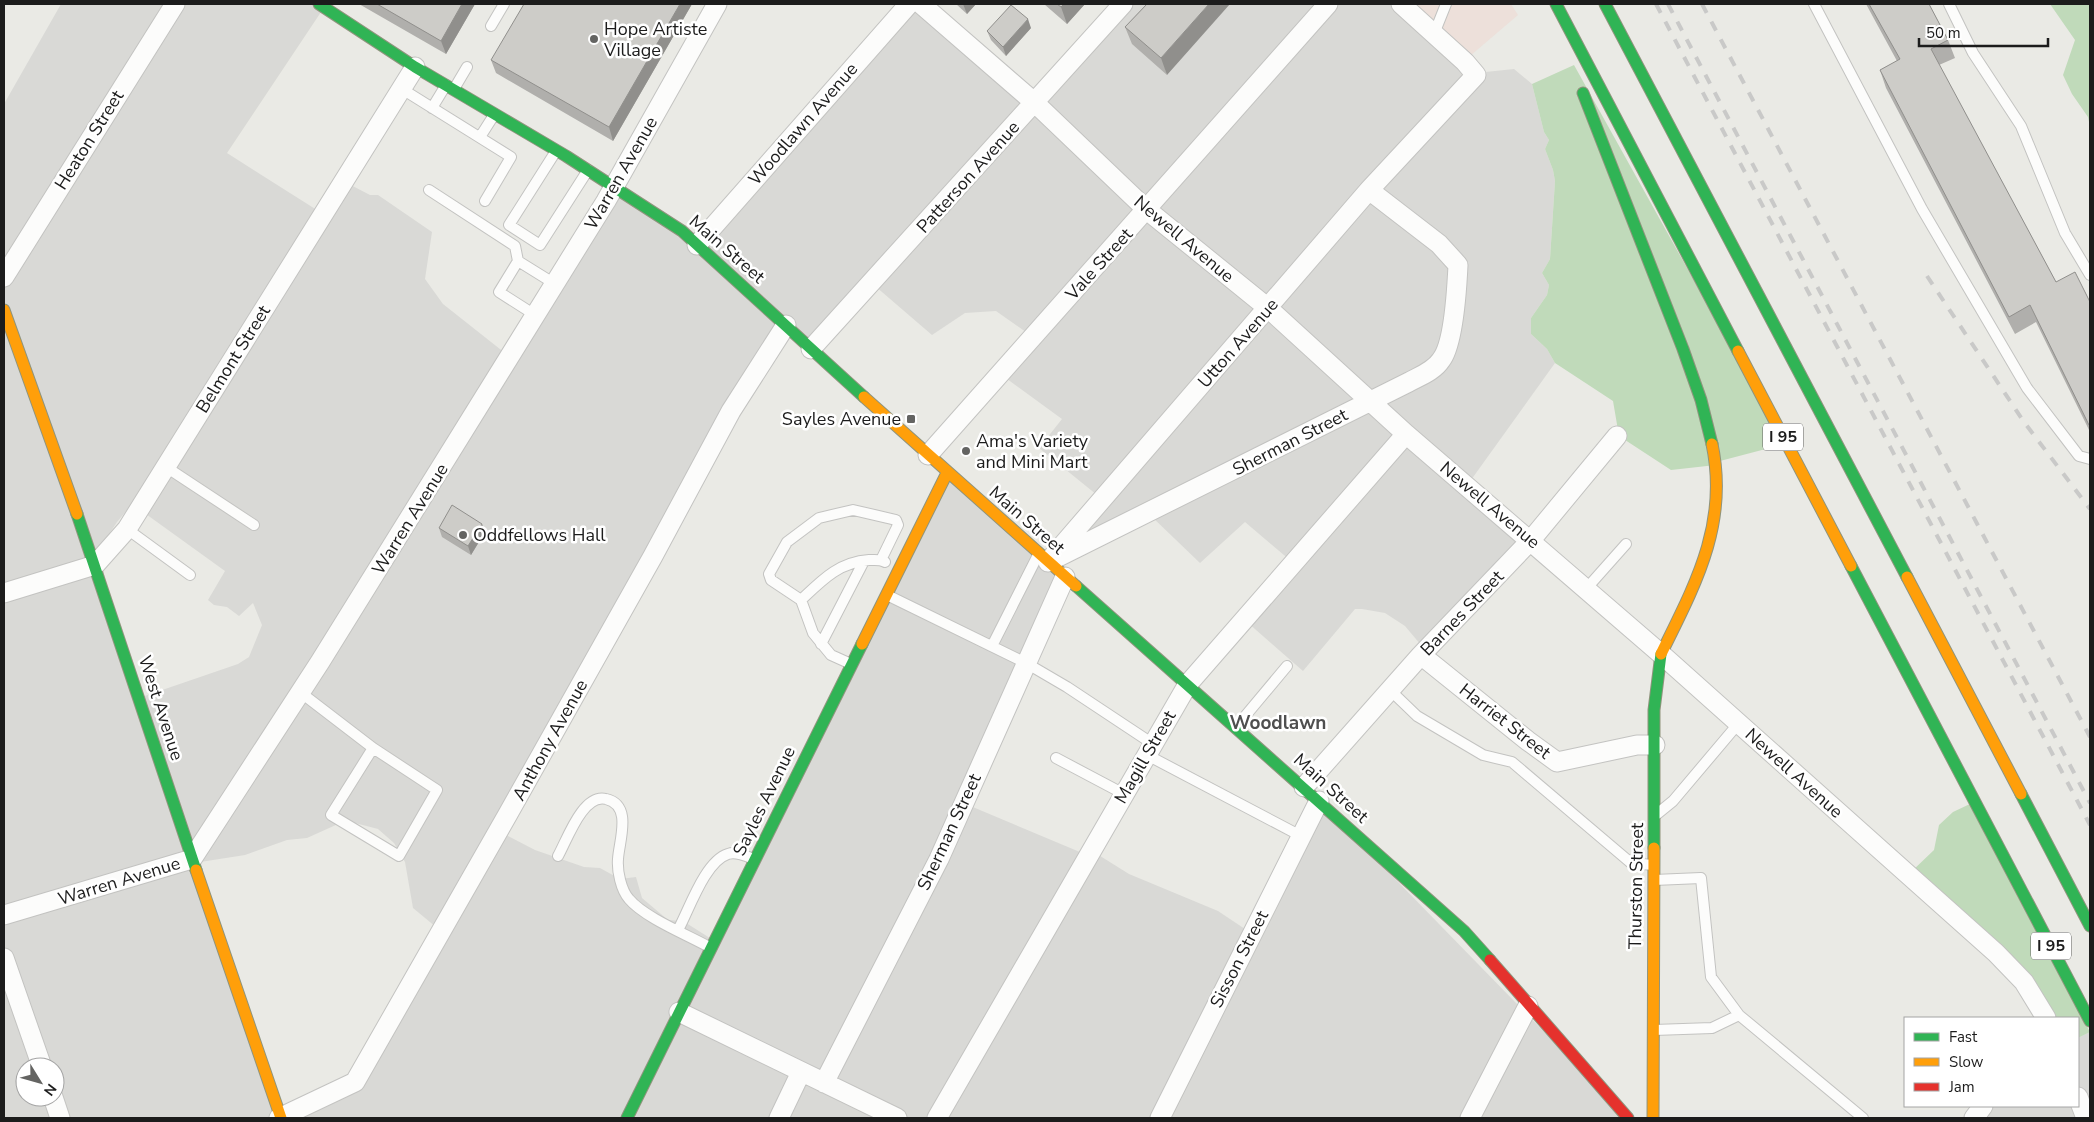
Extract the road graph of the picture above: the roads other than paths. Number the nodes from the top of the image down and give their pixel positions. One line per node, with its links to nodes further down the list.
1 (175, 4): 38 (street, Heaton Street)
2 (319, 4): 19 (main road, Main Street)
3 (504, 4): 16 (lane)
4 (717, 4): 30 (street, Warren Avenue)
5 (910, 4): 35 (street, Woodlawn Avenue)
6 (921, 4): 24 (street, Newell Avenue)
7 (1123, 4): 24 (street, Patterson Avenue)
8 (1328, 4): 34 (street, Vale Street)
9 (1401, 4): 18 (street)
10 (1446, 4): 18 (lane)
11 (1546, 4): 17 (main road)
12 (1556, 4): 103 (main road, I 95)
13 (1605, 4): 95 (main road, I 95)
14 (1814, 4): 50 (lane)
15 (1948, 4): 37 (lane)
16 (491, 26)
17 (1557, 30)
18 (1434, 34): 32 (street, Utton Avenue)
19 (415, 67): 22 (main road, Main Street); 23 (street, Belmont Street)
20 (467, 67): 22 (lane)
21 (1579, 84): 70 (main road, Thurston Street)
22 (450, 87): 25 (lane); 26 (main road, Main Street)
23 (402, 89): 25 (lane); 51 (street, Belmont Street)
24 (1035, 103): 34 (street, Newell Avenue); 45 (street, Patterson Avenue)
25 (432, 108): 27 (lane)
26 (494, 114): 27 (lane); 28 (main road, Main Street)
27 (480, 137): 33 (lane)
28 (556, 150): 29 (main road, Main Street); 29 (lane)
29 (588, 170): 30 (main road, Main Street)
30 (614, 186): 35 (main road, Main Street); 39 (street, Warren Avenue)
31 (429, 190): 36 (lane)
32 (1369, 190): 40 (street, Utton Avenue); 46 (street, Sherman Street)
33 (485, 201)
34 (1146, 210): 40 (street, Newell Avenue); 49 (street, Vale Street)
35 (698, 245): 43 (main road, Main Street)
36 (518, 261): 39 (lane); 42 (lane)
37 (2090, 275)
38 (4, 277)
39 (555, 284): 42 (street, Warren Avenue)
40 (1268, 308): 46 (street, Newell Avenue); 57 (street, Utton Avenue)
41 (4, 310): 44 (main road, West Avenue)
42 (536, 315): 77 (street, Warren Avenue)
43 (786, 325): 45 (main road, Main Street); 114 (street, Anthony Avenue)
44 (9, 341): 60 (main road, West Avenue)
45 (811, 349): 49 (main road, Main Street)
46 (1370, 401): 47 (street, Newell Avenue); 57 (street, Sherman Street)
47 (1406, 434): 55 (street, Newell Avenue); 75 (street, Magill Street)
48 (1617, 436): 55 (street, Barnes Street)
49 (928, 455): 52 (main road, Main Street)
50 (2090, 459)
51 (166, 467): 53 (lane); 54 (street, Belmont Street)
52 (946, 473): 57 (main road, Main Street); 61 (main road, Sayles Avenue)
53 (254, 525)
54 (126, 529): 60 (street, Belmont Street); 62 (lane)
55 (1531, 540): 64 (street, Newell Avenue); 71 (street, Barnes Street)
56 (1626, 544): 64 (lane)
57 (1043, 558): 63 (main road, Main Street); 69 (lane)
58 (881, 560): 59 (lane); 61 (lane); 67 (lane)
59 (864, 561): 67 (lane); 68 (lane)
60 (95, 565): 65 (street); 90 (main road, West Avenue)
61 (900, 568): 66 (main road, Sayles Avenue)
62 (190, 575)
63 (1065, 577): 72 (street, Sherman Street); 75 (main road, Main Street)
64 (1586, 589): 70 (street, Newell Avenue)
65 (4, 593)
66 (886, 595): 69 (lane); 73 (main road, Sayles Avenue)
67 (801, 600): 68 (lane)
68 (821, 644): 73 (lane)
69 (992, 646): 72 (lane)
70 (1661, 654): 78 (street, Newell Avenue); 80 (main road, Thurston Street)
71 (1421, 656): 76 (street, Barnes Street); 80 (street, Harriet Street)
72 (1026, 663): 82 (lane); 109 (street, Sherman Street)
73 (852, 664): 91 (main road, Sayles Avenue)
74 (1287, 666): 79 (lane)
75 (1188, 684): 79 (main road, Main Street); 82 (street, Magill Street)
76 (1390, 690): 84 (street, Barnes Street); 92 (lane)
77 (300, 692): 81 (lane); 90 (street, Warren Avenue)
78 (1738, 724): 87 (lane); 102 (street, Newell Avenue)
79 (1236, 727): 84 (main road, Main Street)
80 (1655, 745): 87 (main road, Thurston Street)
81 (373, 748): 81 (lane)
82 (1150, 749): 85 (street, Magill Street); 88 (lane)
83 (1056, 758): 85 (lane)
84 (1304, 787): 86 (main road, Main Street)
85 (1124, 794): 118 (street, Magill Street)
86 (1319, 801): 88 (street, Sisson Street); 99 (main road, Main Street)
87 (1654, 815): 92 (main road, Thurston Street)
88 (1301, 836): 119 (street, Sisson Street)
89 (558, 856): 96 (lane)
90 (192, 859): 94 (street, Warren Avenue); 114 (main road, West Avenue)
91 (755, 860): 96 (lane); 97 (main road, Sayles Avenue)
92 (1654, 865): 93 (main road, Thurston Street)
93 (1654, 880): 101 (lane); 104 (main road, Thurston Street)
94 (4, 915)
95 (2090, 926)
96 (678, 930): 97 (lane)
97 (711, 948): 100 (main road, Sayles Avenue)
98 (4, 958): 105 (street)
99 (1528, 1006): 112 (main road, Main Street); 120 (street)
100 (679, 1012): 107 (street); 115 (main road, Sayles Avenue)
101 (1739, 1015): 104 (lane); 123 (lane)
102 (2045, 1017)
103 (2090, 1021)
104 (1653, 1030): 106 (main road, Thurston Street)
105 (39, 1057)
106 (1653, 1062): 108 (main road); 122 (main road, Thurston Street)
107 (802, 1072): 109 (street); 116 (street)
108 (1643, 1080)
109 (824, 1083): 117 (street)
110 (1626, 1096): 112 (main road)
111 (2079, 1100): 125 (street)
112 (1615, 1104): 121 (main road, Main Street)
113 (1982, 1107): 124 (street)
114 (280, 1118)
115 (627, 1118)
116 (779, 1118)
117 (897, 1118)
118 (937, 1118)
119 (1160, 1118)
120 (1470, 1118)
121 (1628, 1118)
122 (1653, 1118)
123 (1863, 1118)
124 (1974, 1118)
125 (2086, 1118)

